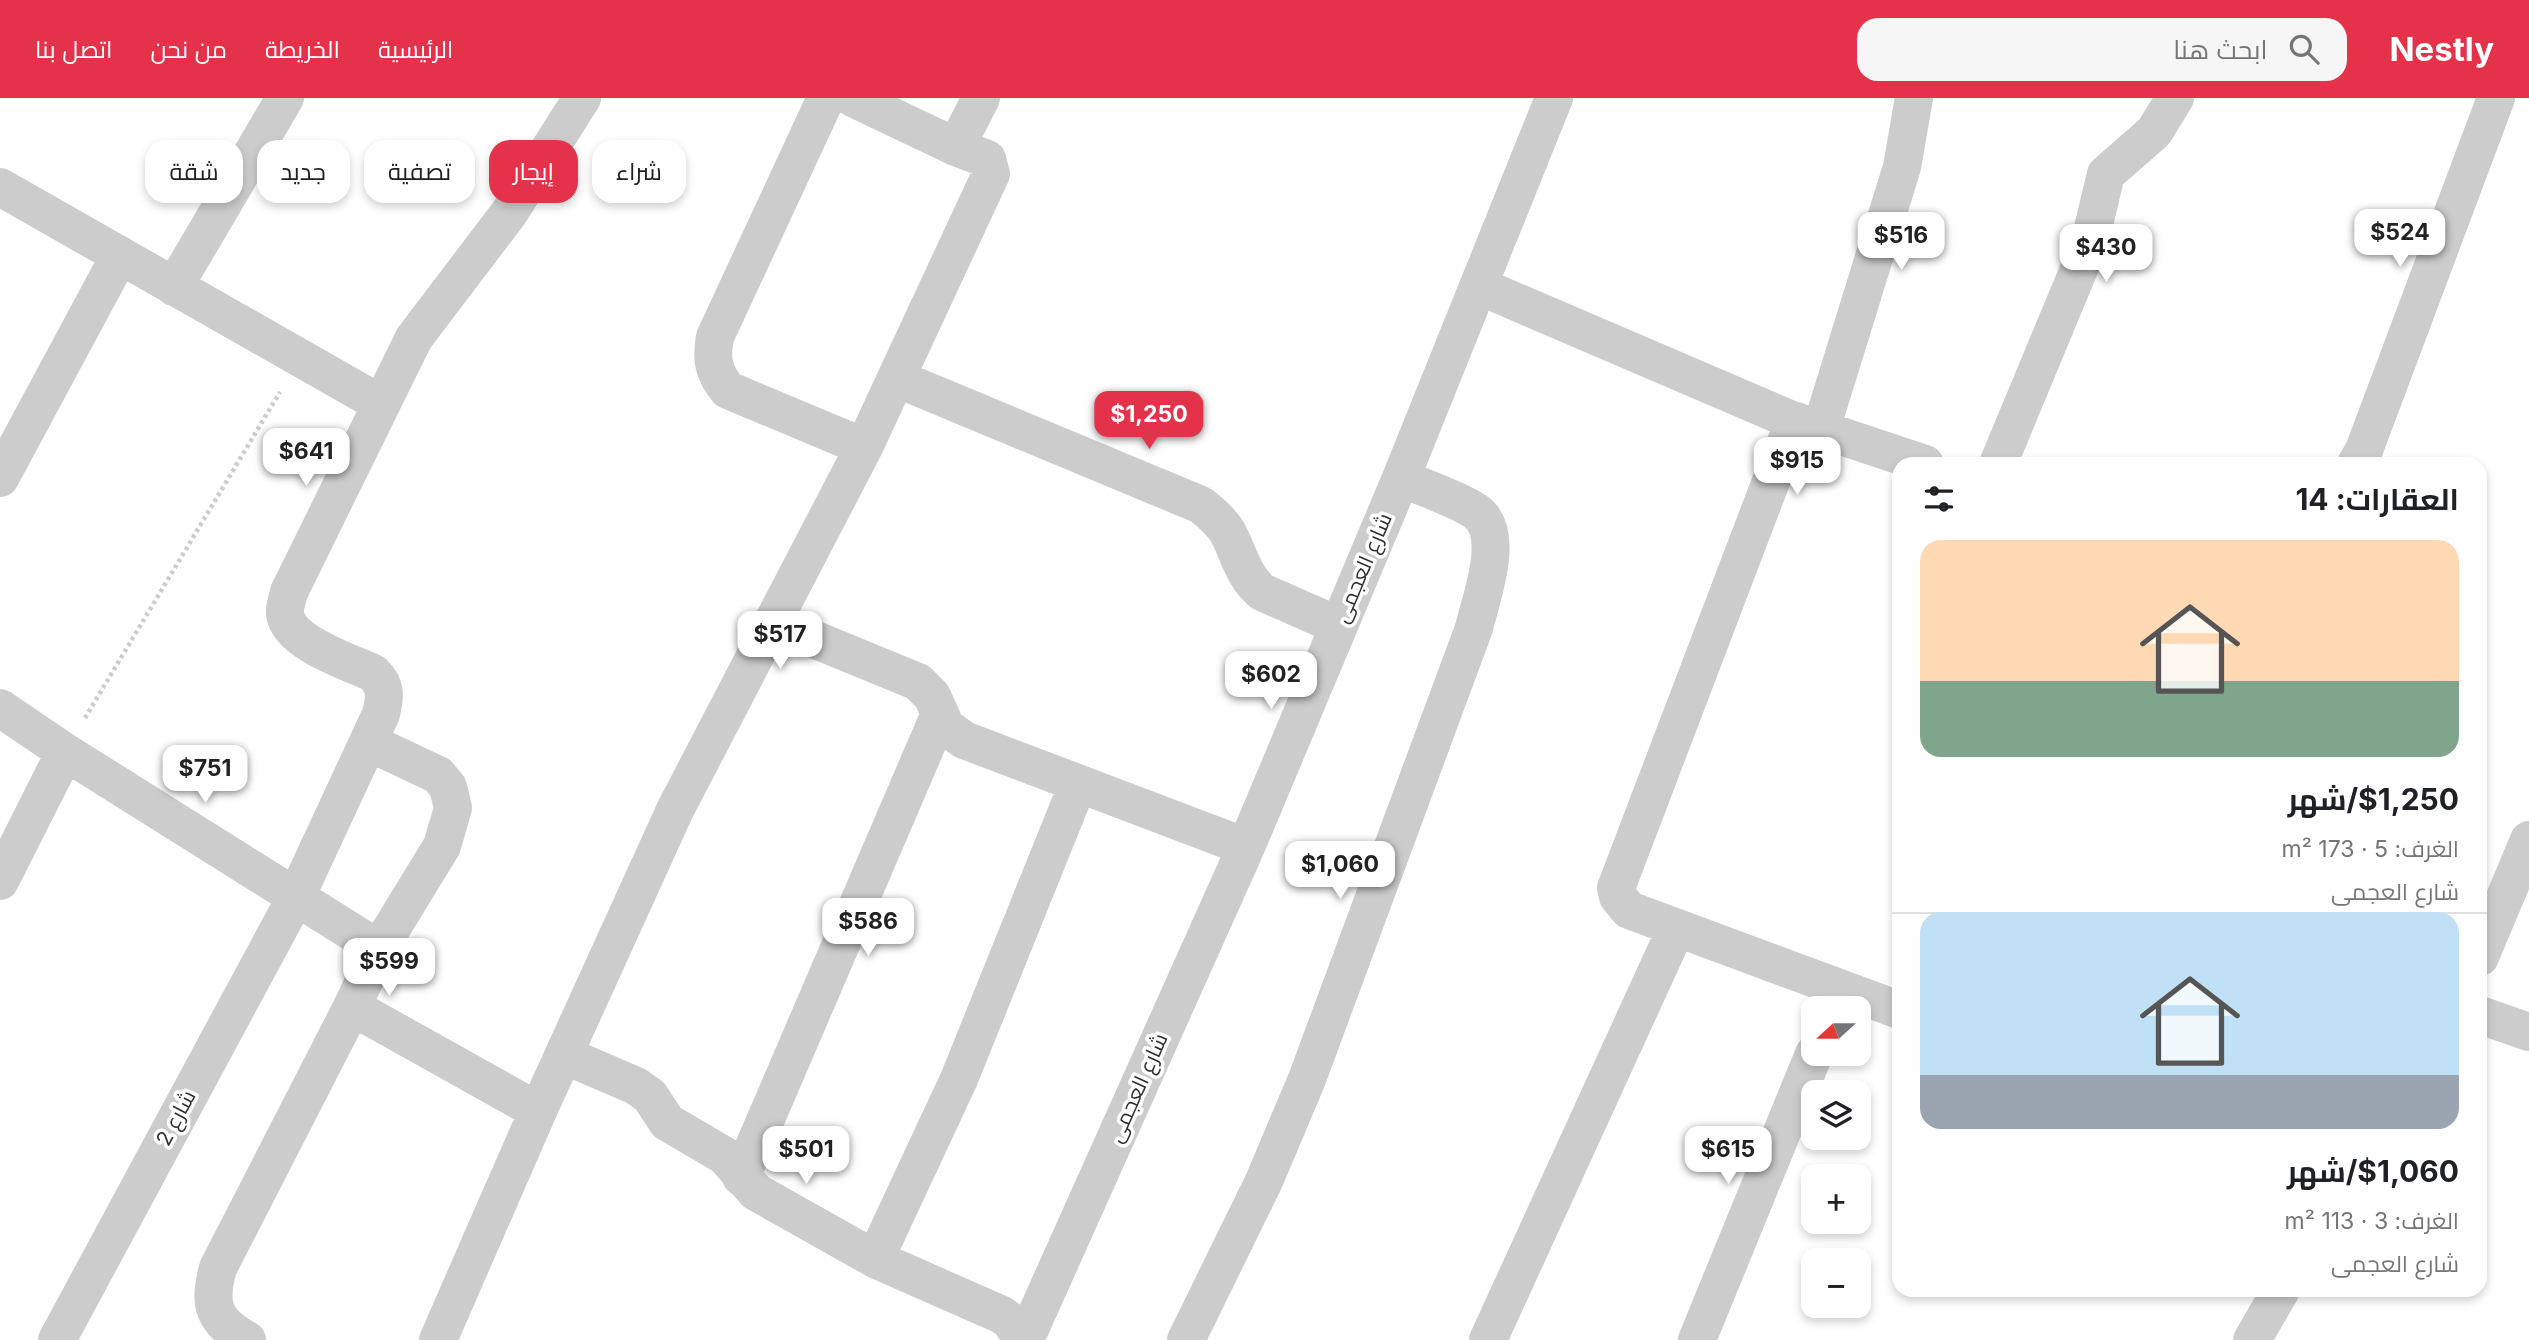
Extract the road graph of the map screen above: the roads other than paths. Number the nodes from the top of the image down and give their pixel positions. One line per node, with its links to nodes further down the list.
1 (285, 98): 14 (street)
2 (582, 98): 16 (street)
3 (826, 98): 18 (street)
4 (853, 98): 10 (street)
5 (981, 98): 10 (street)
6 (1554, 98): 13 (street, شارع العجمى)
7 (1914, 98): 17 (street)
8 (2175, 98): 20 (street)
9 (2496, 98): 21 (street)
10 (956, 147): 15 (street)
11 (0, 187): 12 (street)
12 (120, 255): 14 (street); 22 (street)
13 (1479, 286): 17 (street); 23 (street, شارع العجمى)
14 (174, 287): 16 (street)
15 (896, 378): 18 (street); 25 (street)
16 (381, 404): 28 (street, شارع 2)
17 (1807, 425): 19 (street); 35 (street)
18 (864, 447): 24 (street)
19 (1904, 457)
20 (2001, 457)
21 (2360, 457)
22 (0, 478)
23 (1401, 478): 25 (street, شارع العجمى); 54 (street)
24 (772, 622): 27 (street); 44 (street)
25 (1339, 626): 32 (street, شارع العجمى)
26 (0, 708): 29 (street)
27 (939, 716): 30 (street); 47 (street)
28 (368, 742): 34 (street, شارع 2); 37 (street)
29 (65, 752): 33 (street); 34 (street)
30 (1078, 784): 32 (street); 48 (street)
31 (2529, 840): 36 (street)
32 (1246, 847): 53 (street, شارع العجمى)
33 (0, 881)
34 (296, 897): 37 (street); 50 (street, شارع 2)
35 (1676, 929): 38 (street); 55 (street)
36 (2487, 940)
37 (379, 949): 40 (street)
38 (1831, 996)
39 (1871, 1005): 41 (street)
40 (352, 1007): 46 (street); 51 (street)
41 (1892, 1009)
42 (2487, 1017): 43 (street)
43 (2529, 1032)
44 (564, 1055): 46 (street); 47 (street)
45 (1809, 1066): 56 (street)
46 (538, 1111): 52 (street)
47 (741, 1177): 48 (street)
48 (875, 1259): 53 (street)
49 (2277, 1297): 57 (street)
50 (57, 1340)
51 (247, 1340)
52 (438, 1340)
53 (1024, 1340)
54 (1186, 1340)
55 (1488, 1340)
56 (1697, 1340)
57 (2252, 1340)

